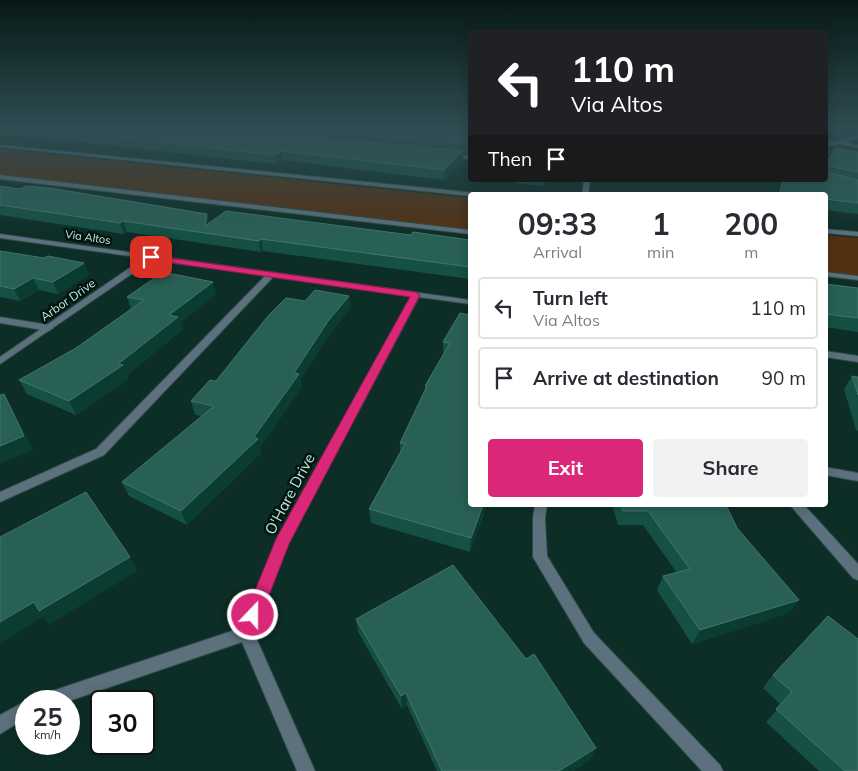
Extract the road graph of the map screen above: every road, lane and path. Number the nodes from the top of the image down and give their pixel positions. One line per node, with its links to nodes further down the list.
1 (184, 165): 3 (street)
2 (0, 177): 5 (street)
3 (468, 194)
4 (828, 231): 6 (street)
5 (468, 232)
6 (858, 234)
7 (0, 236): 8 (street, Via Altos)
8 (151, 257): 9 (street, Via Altos); 15 (street, Arbor Drive)
9 (272, 274): 12 (street, Via Altos); 21 (street)
10 (828, 274): 11 (street)
11 (858, 278)
12 (416, 295): 13 (street, Via Altos); 25 (street, O'Hare Drive)
13 (468, 302)
14 (0, 320): 15 (street)
15 (49, 328): 18 (street, Arbor Drive)
16 (828, 354): 17 (street)
17 (858, 359)
18 (0, 361)
19 (828, 472): 20 (street)
20 (858, 477)
21 (0, 497)
22 (541, 507): 30 (street)
23 (798, 507): 24 (street)
24 (858, 574)
25 (246, 633): 26 (street); 29 (street)
26 (78, 690)
27 (15, 716): 28 (street)
28 (0, 725)
29 (306, 771)
30 (714, 771)

